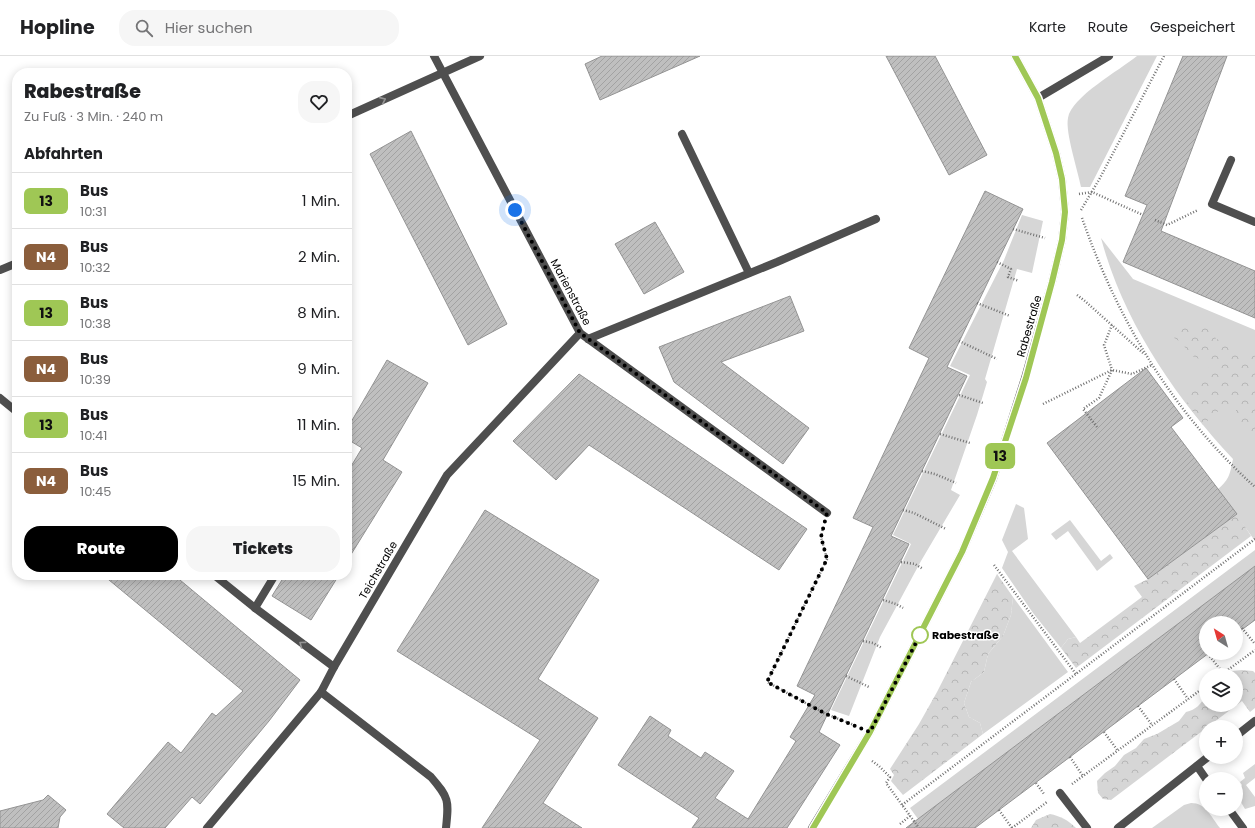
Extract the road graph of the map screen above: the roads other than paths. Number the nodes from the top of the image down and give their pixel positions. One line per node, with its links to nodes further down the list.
1 (434, 56): 5 (street, Marienstraße)
2 (480, 56): 5 (street)
3 (1015, 56): 6 (street, Rabestraße)
4 (1109, 56): 6 (street)
5 (443, 74): 7 (street, one-way to 5); 15 (street, Marienstraße)
6 (1038, 98): 34 (street, Rabestraße)
7 (352, 114)
8 (682, 134): 14 (street)
9 (1231, 160): 11 (street)
10 (876, 219): 14 (street)
11 (1255, 222)
12 (12, 265): 13 (street)
13 (0, 270)
14 (749, 273): 16 (street)
15 (580, 333): 16 (street, Marienstraße); 23 (street, Teichstraße)
16 (588, 339): 19 (street, Marienstraße)
17 (0, 398): 18 (street)
18 (12, 408)
19 (827, 513)
20 (220, 580): 22 (street)
21 (272, 580): 22 (street)
22 (255, 608): 23 (street, one-way to 22)
23 (334, 667): 24 (street, Teichstraße)
24 (321, 692): 32 (street, Teichstraße); 33 (street)
25 (1255, 721): 26 (street)
26 (1243, 730)
27 (1199, 764): 28 (street)
28 (1196, 766): 29 (street); 36 (street)
29 (1201, 772)
30 (1060, 793): 35 (street)
31 (1235, 816): 37 (street)
32 (207, 828)
33 (446, 828)
34 (812, 828)
35 (1087, 828)
36 (1118, 828)
37 (1244, 828)

